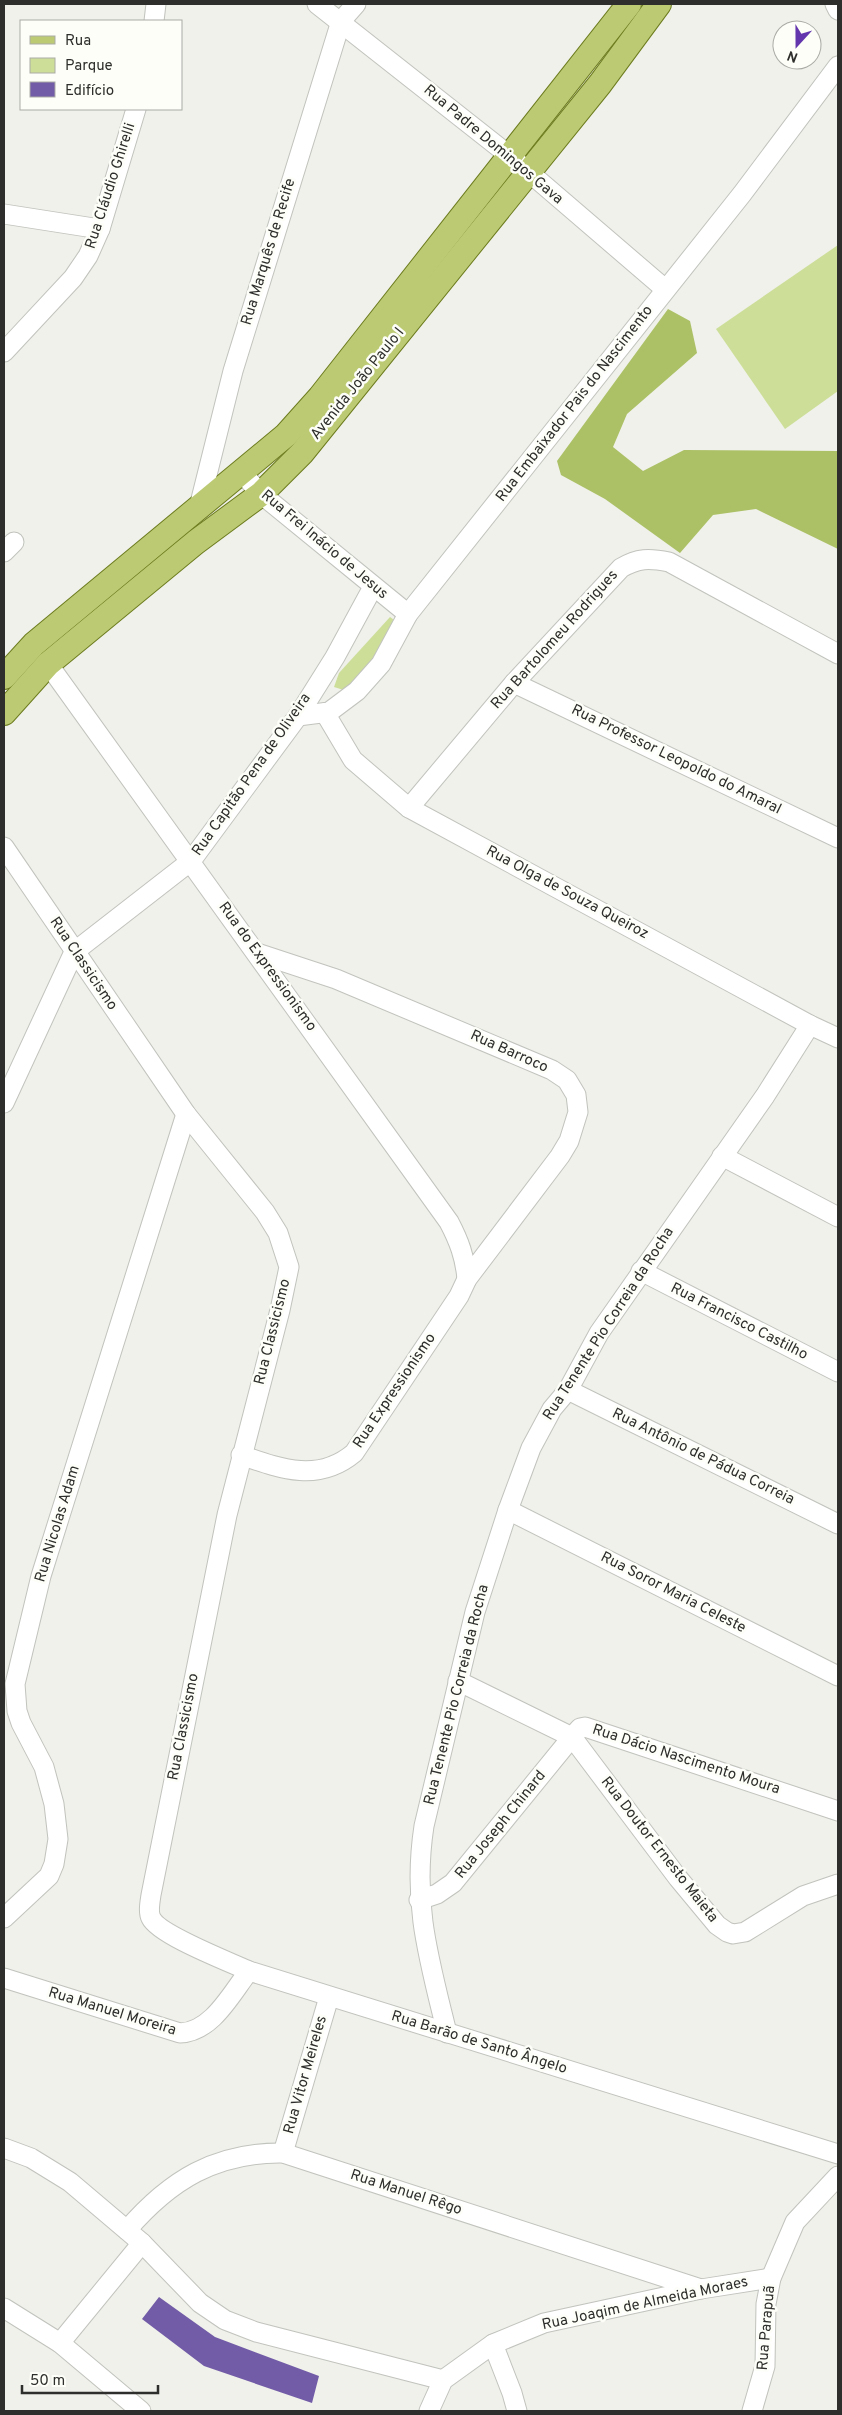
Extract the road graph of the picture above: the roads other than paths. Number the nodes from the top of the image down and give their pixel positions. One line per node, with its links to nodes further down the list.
1 (156, 4): 8 (street)
2 (317, 4): 9 (street, Rua Padre Domingos Gava)
3 (356, 4): 9 (street, Rua Marquês de Recife)
4 (629, 4): 12 (main road, Avenida João Paulo I)
5 (659, 4): 13 (main road, Avenida João Paulo I)
6 (835, 4): 7 (street)
7 (838, 10)
8 (154, 20)
9 (340, 21): 12 (street, Rua Padre Domingos Gava); 20 (street, Rua Marquês de Recife)
10 (838, 66): 16 (street, Rua Embaixador Pais do Nascimento)
11 (136, 110): 15 (street, Rua Cláudio Ghirelli)
12 (510, 156): 13 (street, Rua Padre Domingos Gava); 18 (main road, Avenida João Paulo I)
13 (528, 173): 16 (street, Rua Padre Domingos Gava); 19 (main road, Avenida João Paulo I)
14 (4, 214): 15 (street)
15 (100, 229): 17 (street, Rua Cláudio Ghirelli)
16 (665, 289): 23 (street, Rua Embaixador Pais do Nascimento)
17 (4, 352)
18 (242, 473): 19 (street, Rua Frei Inácio de Jesus); 20 (main road, Avenida João Paulo I)
19 (261, 494): 22 (street, Rua Frei Inácio de Jesus); 25 (main road, Avenida João Paulo I)
20 (199, 507): 21 (main road, Avenida João Paulo I)
21 (104, 585): 25 (main road); 26 (main road, Avenida João Paulo I)
22 (373, 587): 23 (street, Rua Frei Inácio de Jesus); 30 (street, Rua Capitão Pena de Oliveira)
23 (408, 614): 29 (street, Rua Embaixador Pais do Nascimento)
24 (838, 654): 27 (street, Rua Bartolomeu Rodrigues)
25 (48, 664): 28 (main road, Avenida João Paulo I); 34 (street, Rua do Expressionismo)
26 (4, 677)
27 (514, 683): 31 (street, Rua Bartolomeu Rodrigues); 32 (street, Rua Professor Leopoldo do Amaral)
28 (4, 713)
29 (325, 713): 30 (street, Rua Embaixador Pais do Nascimento); 31 (street, Rua Olga de Souza Queiroz)
30 (298, 716): 34 (street, Rua Capitão Pena de Oliveira)
31 (409, 808): 37 (street, Rua Olga de Souza Queiroz)
32 (838, 838)
33 (4, 847): 35 (street, Rua Classicismo)
34 (191, 861): 35 (street, Rua Capitão Pena de Oliveira); 36 (street, Rua do Expressionismo)
35 (74, 952): 39 (street); 40 (street, Rua Classicismo)
36 (257, 953): 44 (street, Rua do Expressionismo); 44 (street, Rua Barroco)
37 (810, 1025): 38 (street, Rua Olga de Souza Queiroz); 41 (street, Rua Tenente Pio Correia da Rocha)
38 (838, 1038)
39 (4, 1100)
40 (186, 1114): 47 (street, Rua Classicismo); 57 (street, Rua Nicolas Adam)
41 (722, 1156): 42 (street); 43 (street, Rua Tenente Pio Correia da Rocha)
42 (838, 1217)
43 (641, 1271): 45 (street, Rua Francisco Castilho); 46 (street, Rua Tenente Pio Correia da Rocha)
44 (467, 1279): 47 (street, Rua Expressionismo)
45 (838, 1372)
46 (568, 1390): 48 (street, Rua Tenente Pio Correia da Rocha); 49 (street, Rua Antônio de Pádua Correia)
47 (241, 1455): 55 (street, Rua Classicismo)
48 (508, 1510): 50 (street, Rua Soror Maria Celeste); 51 (street, Rua Tenente Pio Correia da Rocha)
49 (838, 1524)
50 (838, 1676)
51 (458, 1681): 52 (street, Rua Dácio Nascimento Moura); 56 (street, Rua Tenente Pio Correia da Rocha)
52 (572, 1737): 53 (street, Rua Dácio Nascimento Moura); 54 (street, Rua Doutor Ernesto Maieta); 56 (street, Rua Joseph Chinard)
53 (838, 1811)
54 (838, 1884)
55 (151, 1895): 58 (street, Rua Barão de Santo Ângelo)
56 (420, 1900): 61 (street, Rua Tenente Pio Correia da Rocha)
57 (4, 1918)
58 (249, 1971): 59 (street, Rua Manuel Moreira); 60 (street, Rua Barão de Santo Ângelo)
59 (6, 1978)
60 (329, 1997): 61 (street, Rua Barão de Santo Ângelo); 63 (street, Rua Vitor Meireles)
61 (447, 2033): 64 (street, Rua Barão de Santo Ângelo)
62 (4, 2148): 66 (street)
63 (283, 2153): 66 (street, Rua Manuel Rêgo); 69 (street, Rua Manuel Rêgo)
64 (838, 2154)
65 (838, 2176): 68 (street, Rua Parapuã)
66 (127, 2230): 67 (street)
67 (142, 2243): 71 (street); 73 (street)
68 (771, 2278): 69 (street, Rua Joaqim de Almeida Moraes); 77 (street, Rua Parapuã)
69 (701, 2289): 72 (street, Rua Joaqim de Almeida Moraes)
70 (4, 2308): 71 (street)
71 (60, 2343): 74 (street)
72 (493, 2344): 73 (street, Rua Joaqim de Almeida Moraes); 76 (street)
73 (443, 2380): 75 (street)
74 (141, 2411)
75 (429, 2411)
76 (517, 2411)
77 (752, 2411)

